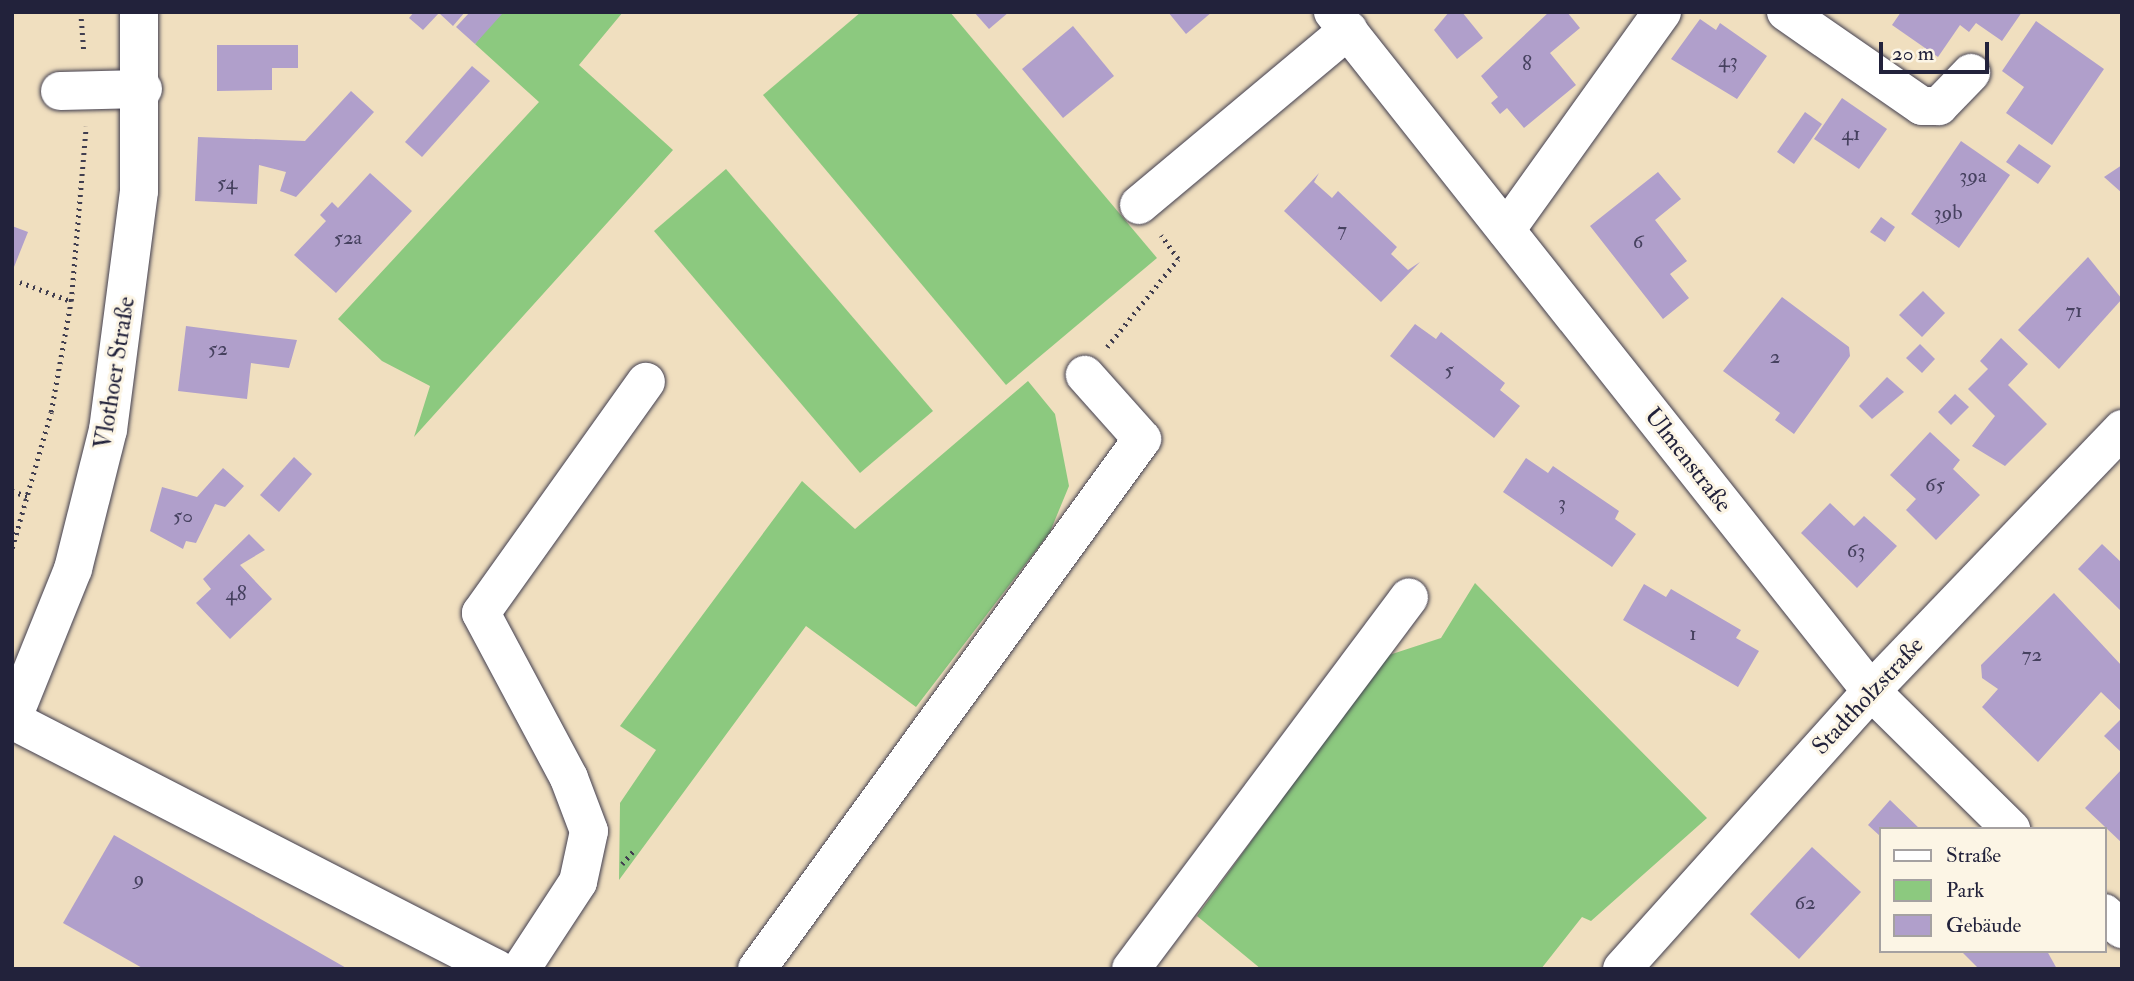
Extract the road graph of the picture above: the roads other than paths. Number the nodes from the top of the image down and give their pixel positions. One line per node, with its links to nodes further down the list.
1 (139, 12): 6 (street, Vlothoer Straße)
2 (1662, 12): 9 (street)
3 (1786, 12): 5 (street)
4 (1341, 21): 8 (street); 9 (street, Ulmenstraße)
5 (1971, 73)
6 (143, 89): 7 (street); 15 (street, Vlothoer Straße)
7 (73, 91)
8 (1139, 205)
9 (1506, 230): 14 (street, Ulmenstraße)
10 (1085, 375): 21 (street)
11 (646, 382): 20 (street)
12 (2122, 429): 14 (street, Stadtholzstraße)
13 (1409, 598): 22 (street)
14 (1871, 691): 16 (street, Ulmenstraße); 23 (street, Stadtholzstraße)
15 (12, 720): 19 (street)
16 (2009, 827)
17 (2106, 915): 18 (street)
18 (2122, 929)
19 (497, 969)
20 (522, 969)
21 (757, 969)
22 (1131, 969)
23 (1622, 969)

